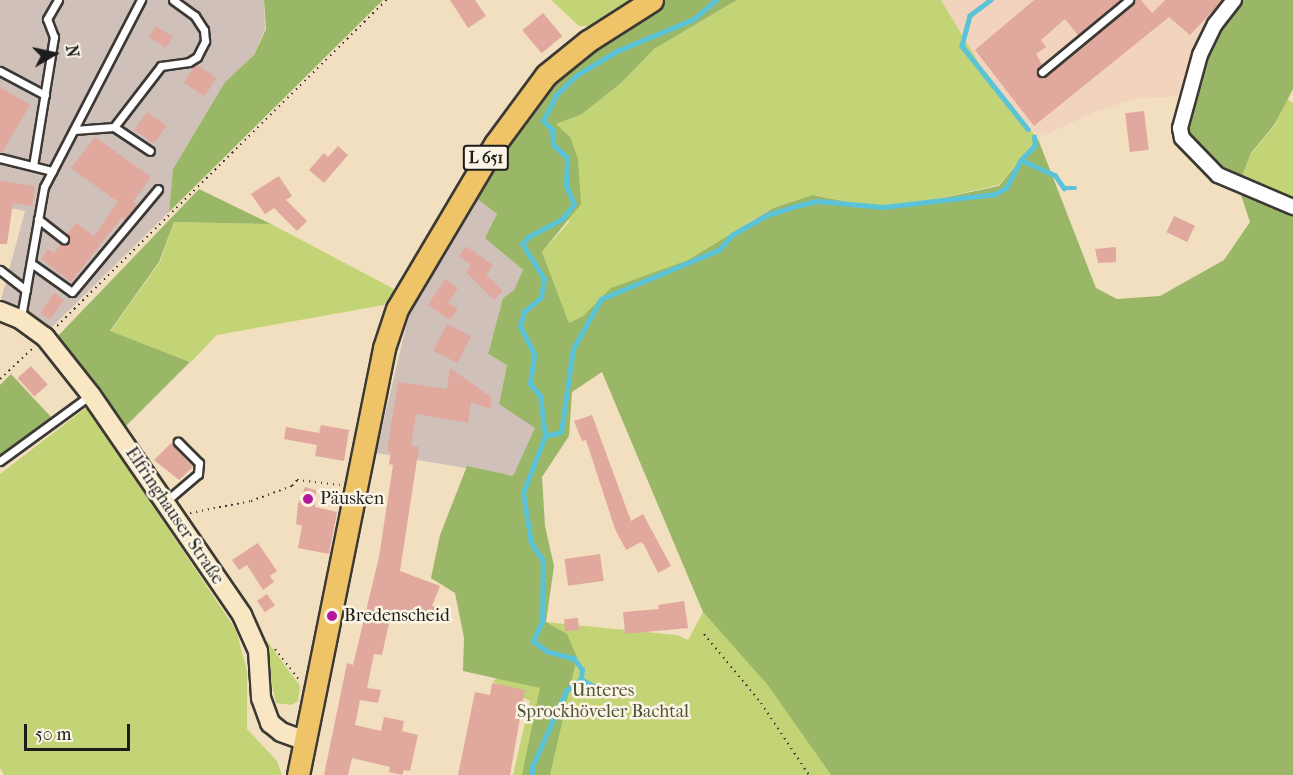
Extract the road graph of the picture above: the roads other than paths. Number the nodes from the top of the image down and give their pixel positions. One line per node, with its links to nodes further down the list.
1 (58, 0): 9 (lane)
2 (141, 0): 11 (lane)
3 (173, 0): 10 (lane)
4 (652, 0): 29 (main road, L 651)
5 (1129, 0): 8 (lane)
6 (1234, 0): 17 (street)
7 (0, 71): 9 (lane)
8 (1042, 72)
9 (45, 94): 14 (lane)
10 (114, 127): 11 (lane); 12 (lane)
11 (74, 130): 15 (lane)
12 (150, 152)
13 (0, 158): 14 (lane)
14 (33, 166): 15 (lane)
15 (52, 171): 18 (lane)
16 (158, 189): 20 (lane)
17 (1293, 207)
18 (38, 219): 19 (lane); 20 (lane)
19 (64, 239)
20 (31, 263): 22 (lane)
21 (0, 270): 22 (lane)
22 (26, 290): 24 (lane)
23 (0, 311): 24 (main road, Elfringhauser Straße)
24 (20, 319): 25 (main road, Elfringhauser Straße)
25 (91, 395): 27 (lane); 28 (main road, Elfringhauser Straße)
26 (178, 442): 28 (lane)
27 (0, 461)
28 (169, 509): 29 (main road, Elfringhauser Straße)
29 (306, 741): 30 (main road, L 651)
30 (298, 775)

